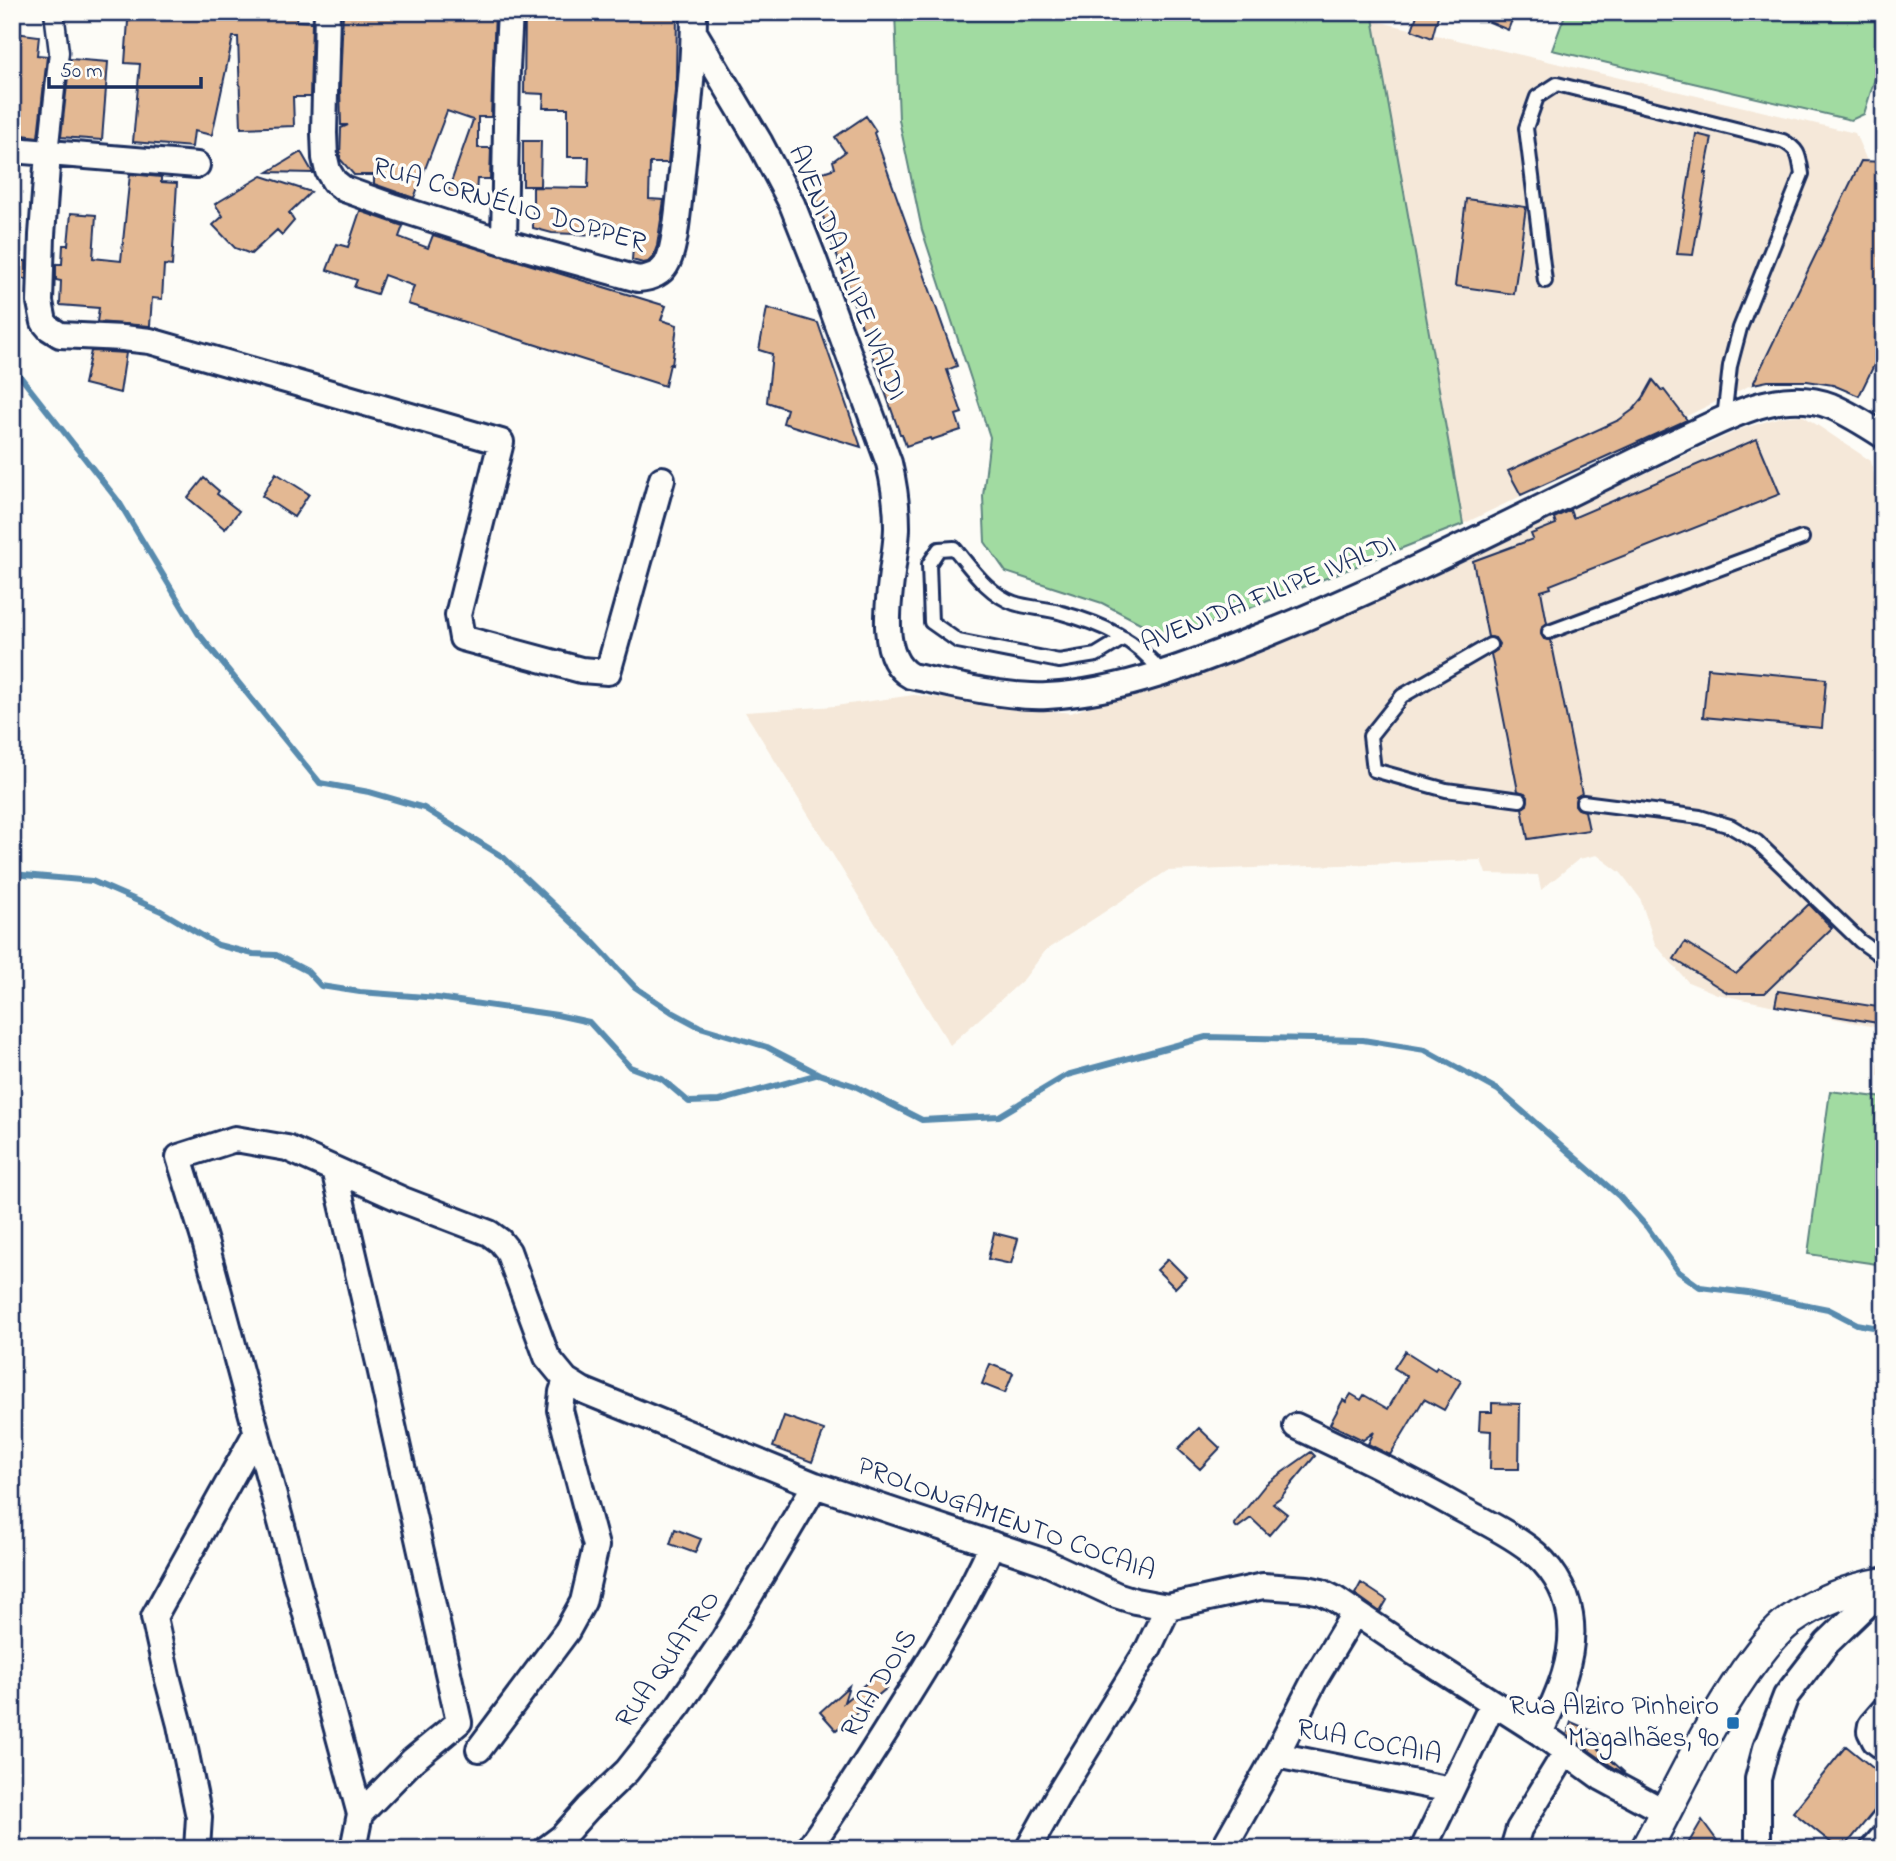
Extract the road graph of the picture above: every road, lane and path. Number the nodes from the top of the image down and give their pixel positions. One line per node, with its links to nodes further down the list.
1 (54, 12): 6 (street)
2 (327, 12): 8 (street, RUA CORNÉLIO DOPPER)
3 (509, 12): 8 (street)
4 (694, 22): 8 (street, RUA CORNÉLIO DOPPER); 17 (street, AVENIDA FILIPE IVALDI)
5 (12, 150): 6 (street)
6 (48, 153): 7 (street); 12 (street)
7 (197, 165)
8 (504, 242)
9 (1545, 281): 10 (lane)
10 (1724, 419): 11 (street, AVENIDA FILIPE IVALDI); 17 (street, AVENIDA FILIPE IVALDI)
11 (1884, 436)
12 (662, 479)
13 (1802, 538): 14 (lane)
14 (1549, 632)
15 (1124, 638): 15 (lane); 17 (lane)
16 (1490, 645): 18 (lane)
17 (1162, 673)
18 (1520, 800)
19 (1583, 802): 20 (lane)
20 (1884, 958)
21 (334, 1169): 22 (street); 24 (street); 39 (street)
22 (566, 1380): 25 (street, PROLONGAMENTO COCAIA); 34 (street)
23 (1296, 1426): 32 (street)
24 (256, 1433): 39 (street); 41 (street)
25 (815, 1485): 26 (street, PROLONGAMENTO COCAIA); 43 (street, RUA QUATRO)
26 (992, 1544): 28 (street, PROLONGAMENTO COCAIA); 44 (street, RUA DOIS)
27 (1884, 1586): 38 (street); 50 (street)
28 (1168, 1607): 29 (street, PROLONGAMENTO COCAIA); 45 (street)
29 (1355, 1612): 30 (street, PROLONGAMENTO COCAIA); 36 (street)
30 (1493, 1703): 32 (street, PROLONGAMENTO COCAIA); 37 (street, RUA COCAIA)
31 (1877, 1717): 33 (street)
32 (1540, 1733): 35 (street, PROLONGAMENTO COCAIA)
33 (1884, 1748)
34 (479, 1749)
35 (1566, 1752): 38 (street, PROLONGAMENTO COCAIA); 48 (street)
36 (1276, 1755): 37 (street, RUA COCAIA); 46 (street)
37 (1451, 1790): 47 (street, RUA COCAIA)
38 (1665, 1812): 49 (street)
39 (360, 1814): 42 (street)
40 (1884, 1836): 51 (street)
41 (197, 1849)
42 (353, 1849)
43 (546, 1849)
44 (808, 1849)
45 (1028, 1849)
46 (1223, 1849)
47 (1423, 1849)
48 (1513, 1849)
49 (1646, 1849)
50 (1758, 1849)
51 (1873, 1849)

